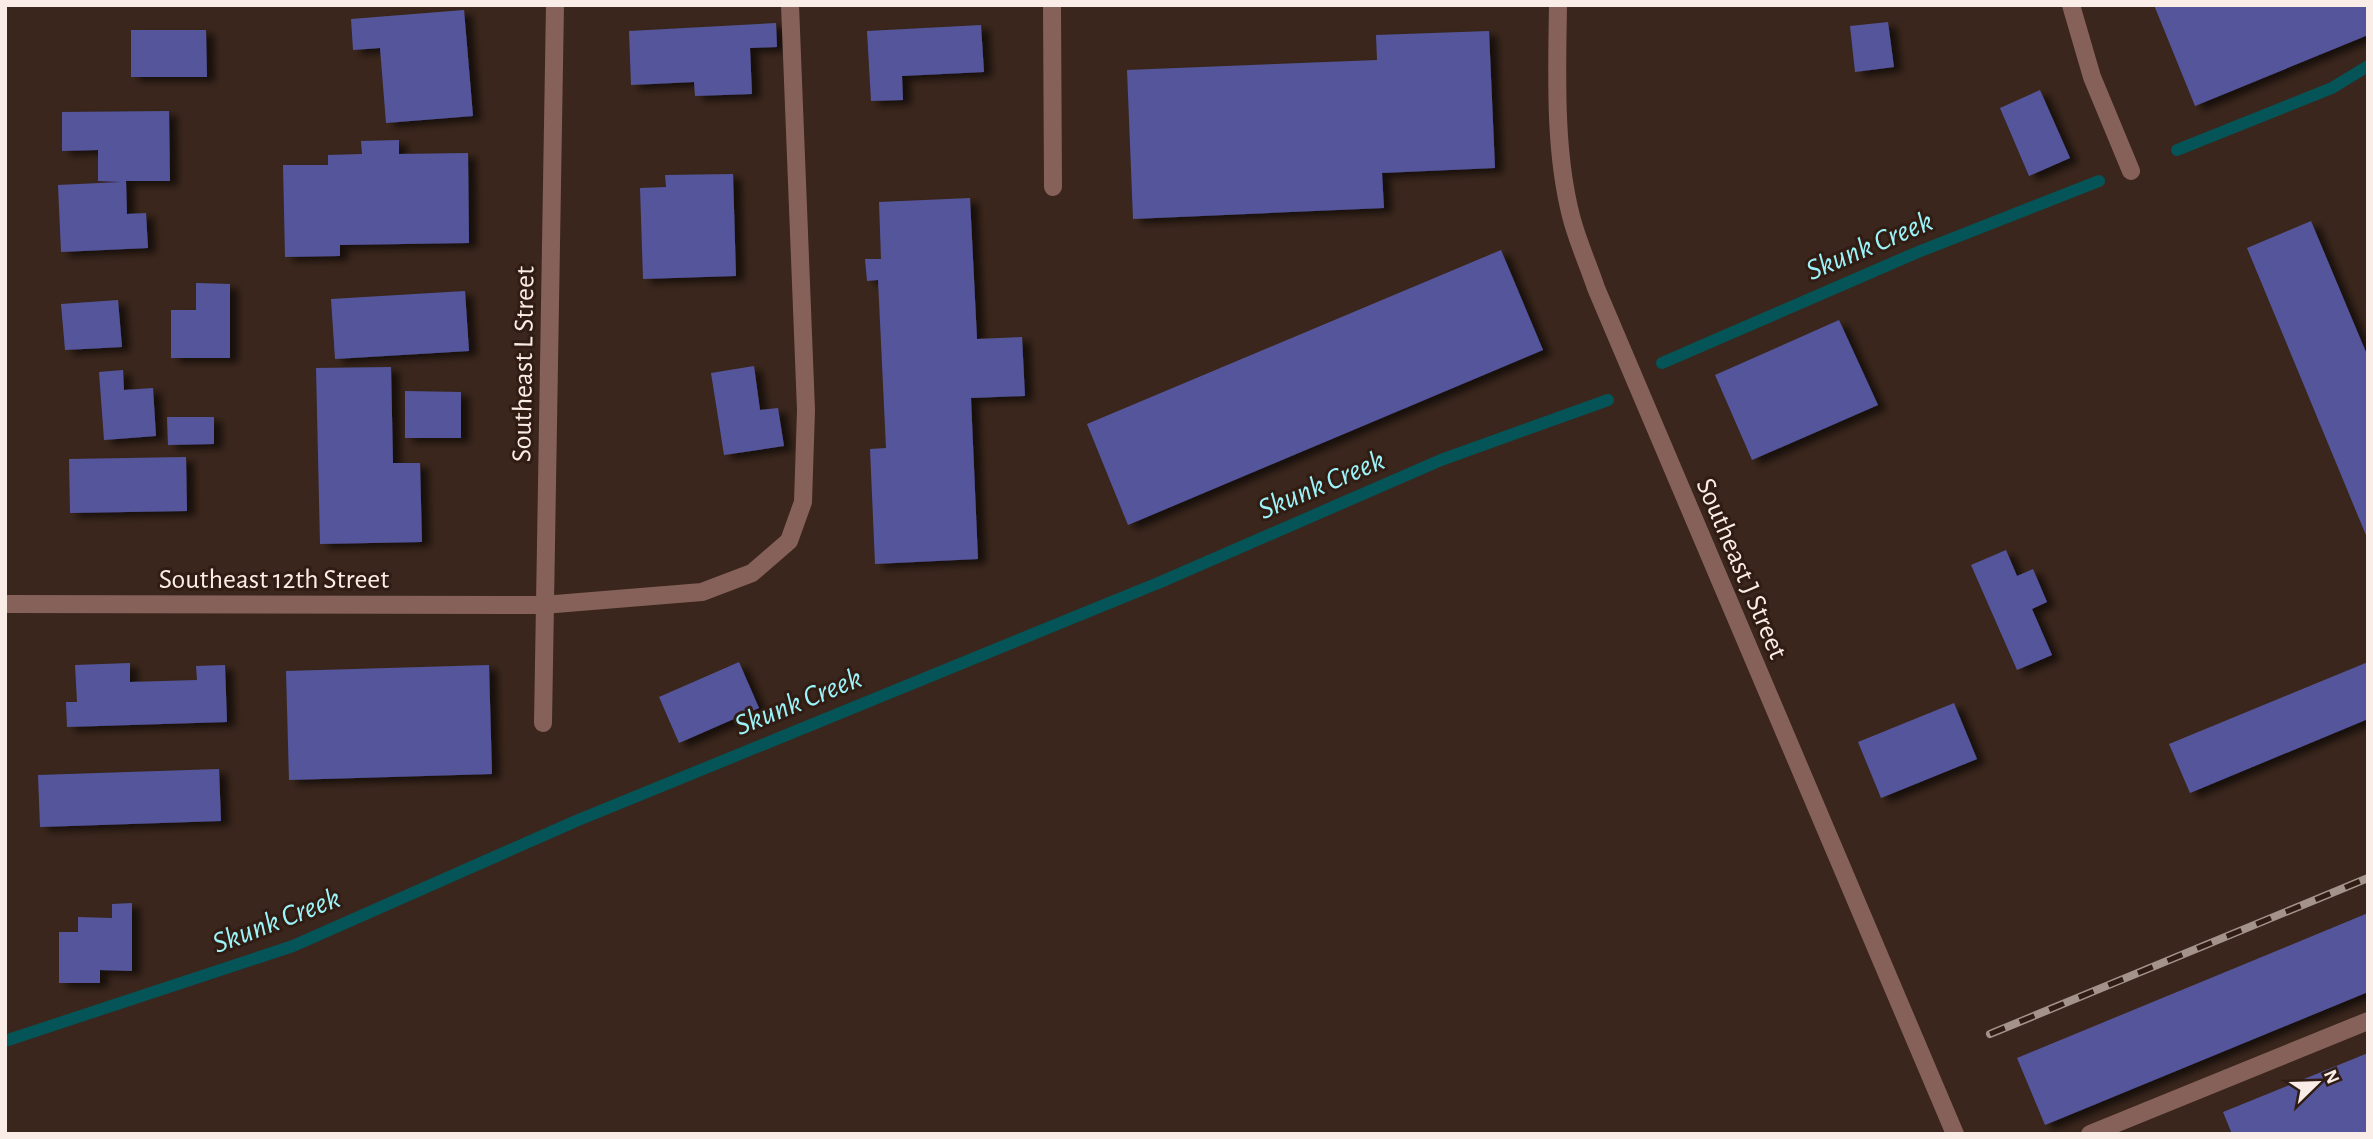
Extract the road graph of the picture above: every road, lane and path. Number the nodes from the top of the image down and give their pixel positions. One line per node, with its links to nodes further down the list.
1 (555, 5): 9 (street, Southeast L Street)
2 (790, 5): 9 (street, Southeast 12th Street)
3 (1052, 5): 7 (street)
4 (1558, 5): 12 (street, Southeast J Street)
5 (2071, 5): 6 (street)
6 (2131, 171)
7 (1053, 187)
8 (5, 604): 9 (street, Southeast 12th Street)
9 (543, 604): 10 (street, Southeast L Street)
10 (543, 723)
11 (2368, 1021): 13 (street)
12 (1955, 1134)
13 (2090, 1134)

